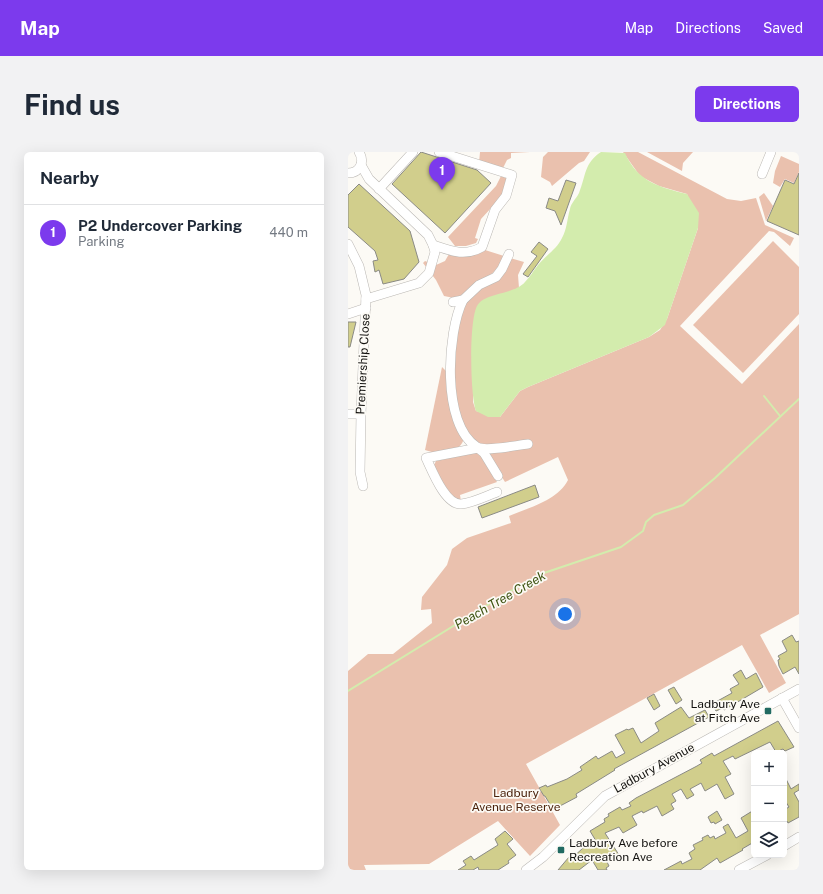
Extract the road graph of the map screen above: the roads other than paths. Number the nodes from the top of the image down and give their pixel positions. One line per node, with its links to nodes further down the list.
1 (359, 152): 5 (street)
2 (413, 152): 9 (street)
3 (439, 152): 11 (street)
4 (771, 152): 7 (street)
5 (361, 165): 6 (street); 8 (street)
6 (349, 173): 8 (street)
7 (762, 174)
8 (369, 179): 9 (street)
9 (379, 189): 11 (street)
10 (348, 244): 15 (street, Premiership Close)
11 (434, 248): 15 (street)
12 (509, 254): 13 (street)
13 (463, 300): 14 (street); 20 (street)
14 (453, 302)
15 (366, 304): 16 (street); 18 (street, Premiership Close)
16 (348, 314)
17 (348, 414): 18 (street)
18 (361, 414): 22 (street, Premiership Close)
19 (528, 444): 20 (street)
20 (478, 448): 21 (street); 23 (street)
21 (498, 476)
22 (363, 486)
23 (497, 492)
24 (799, 689): 25 (street, Ladbury Avenue)
25 (782, 698): 26 (street); 30 (street, Ladbury Avenue)
26 (799, 728)
27 (799, 837): 28 (street)
28 (787, 844)
29 (761, 858): 31 (street)
30 (526, 870)
31 (739, 870)

